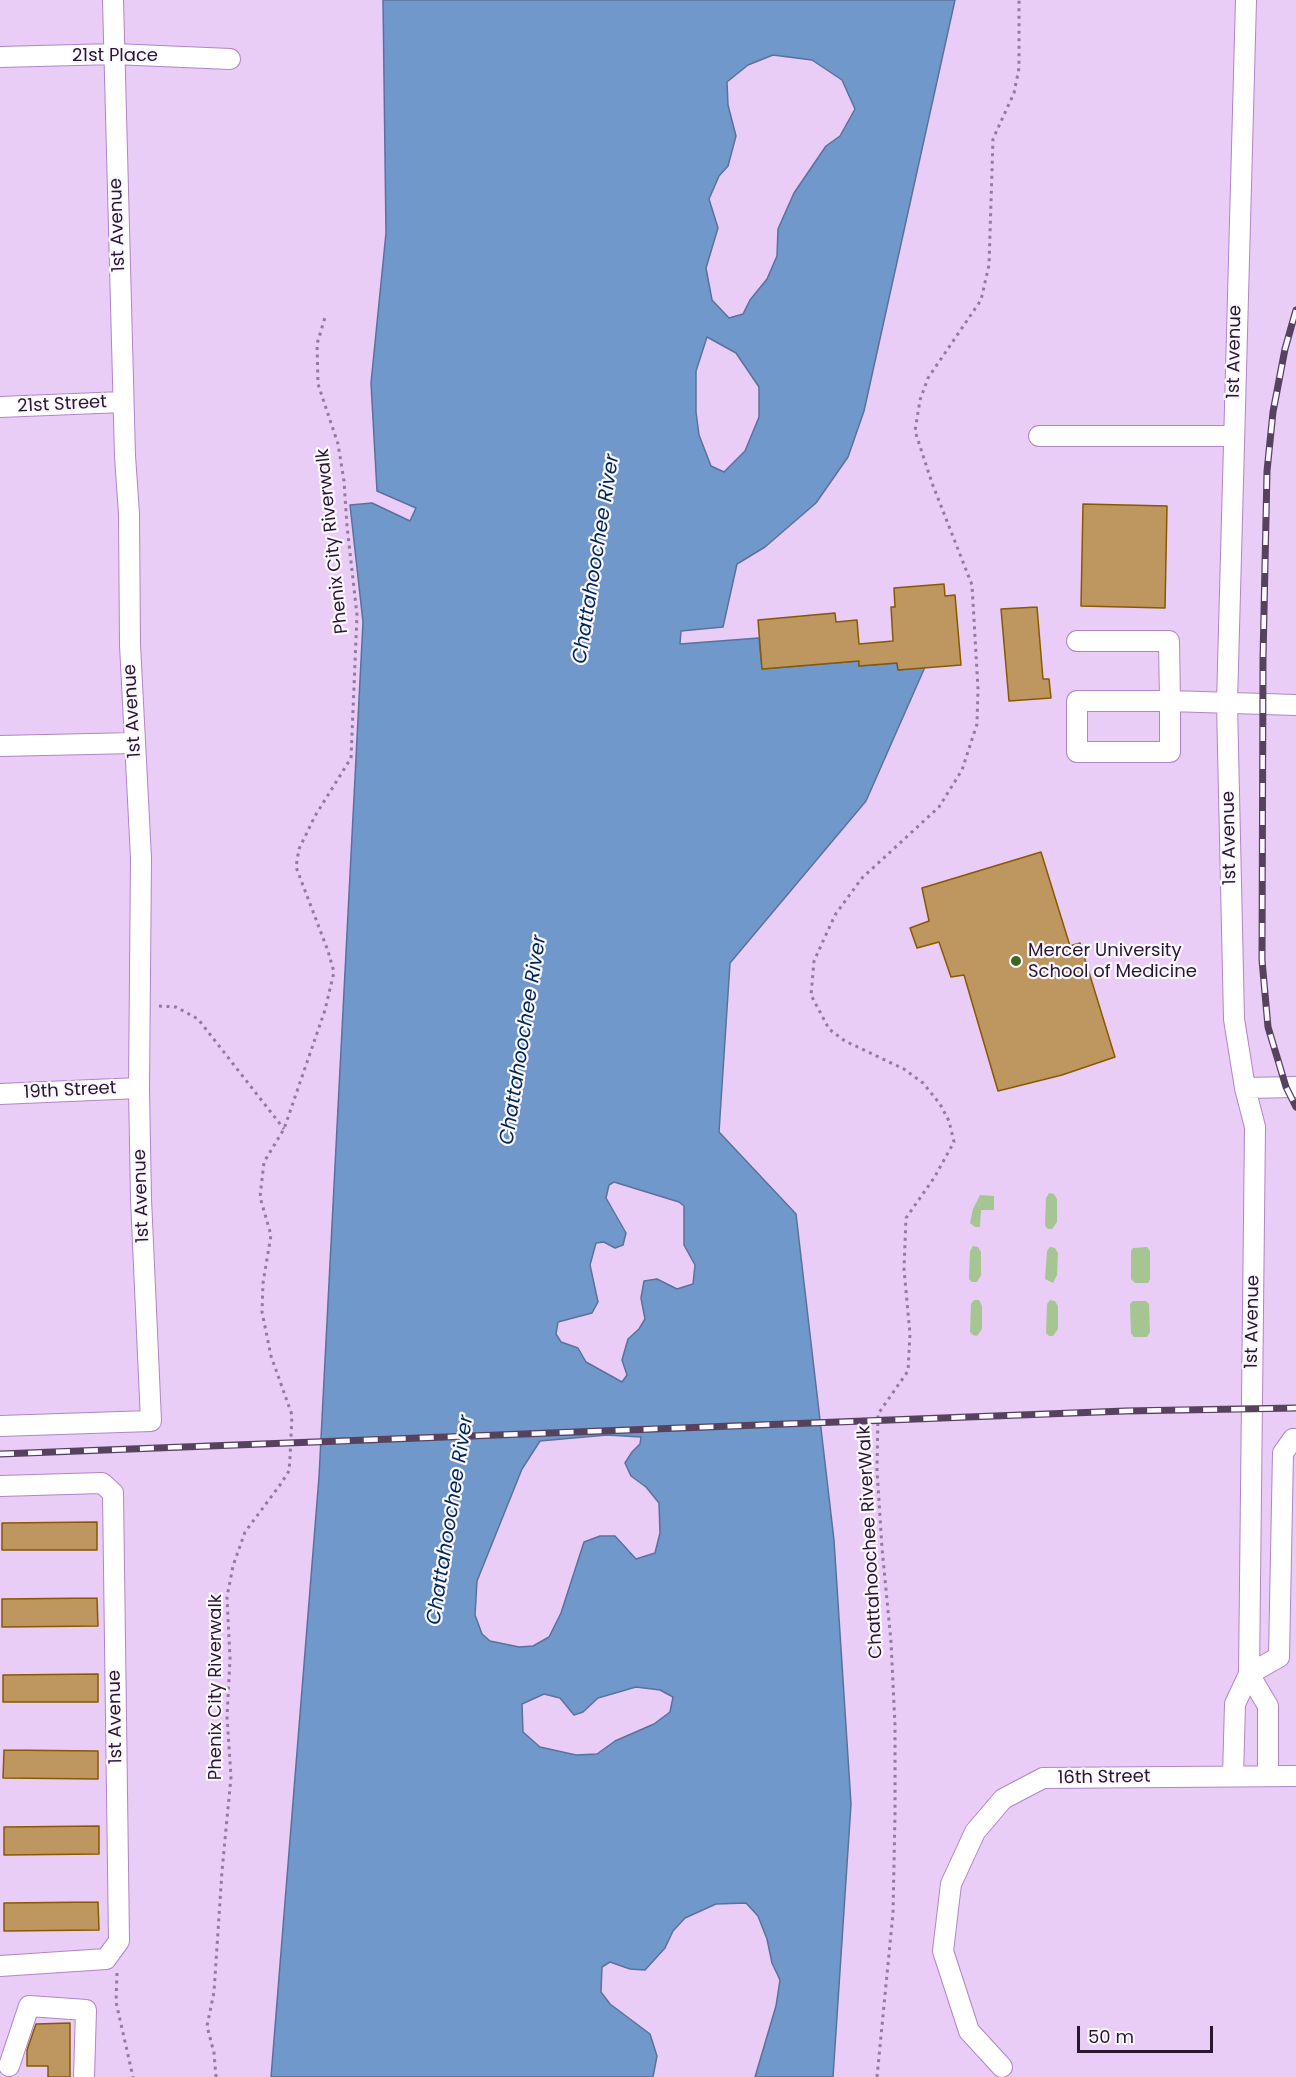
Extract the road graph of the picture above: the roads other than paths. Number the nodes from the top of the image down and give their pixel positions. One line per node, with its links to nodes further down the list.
1 (113, 0): 3 (street, 1st Avenue)
2 (1246, 0): 9 (street, 1st Avenue)
3 (114, 54): 4 (street, 21st Place); 5 (street, 21st Place); 6 (street, 1st Avenue)
4 (0, 57)
5 (230, 59)
6 (123, 402): 7 (street, 21st Street); 14 (street, 1st Avenue)
7 (0, 407)
8 (1039, 436): 9 (street)
9 (1233, 436): 12 (street, 1st Avenue)
10 (1077, 641): 11 (street)
11 (1170, 701): 11 (street); 12 (street)
12 (1227, 703): 13 (street); 18 (street, 1st Avenue)
13 (1296, 705)
14 (135, 743): 15 (street); 17 (street, 1st Avenue)
15 (0, 746)
16 (1296, 1087): 18 (street)
17 (139, 1088): 19 (street, 19th Street); 20 (street, 1st Avenue)
18 (1245, 1088): 23 (street, 1st Avenue)
19 (0, 1094)
20 (0, 1426)
21 (1296, 1439): 23 (street)
22 (0, 1486): 27 (street, 1st Avenue)
23 (1249, 1674): 24 (street, 1st Avenue); 25 (street)
24 (1233, 1776): 25 (street, 16th Street); 28 (street, 16th Street)
25 (1268, 1776): 26 (street, 16th Street)
26 (1296, 1776)
27 (0, 1966)
28 (1002, 2067)
29 (4, 2069): 30 (street)
30 (84, 2077)

